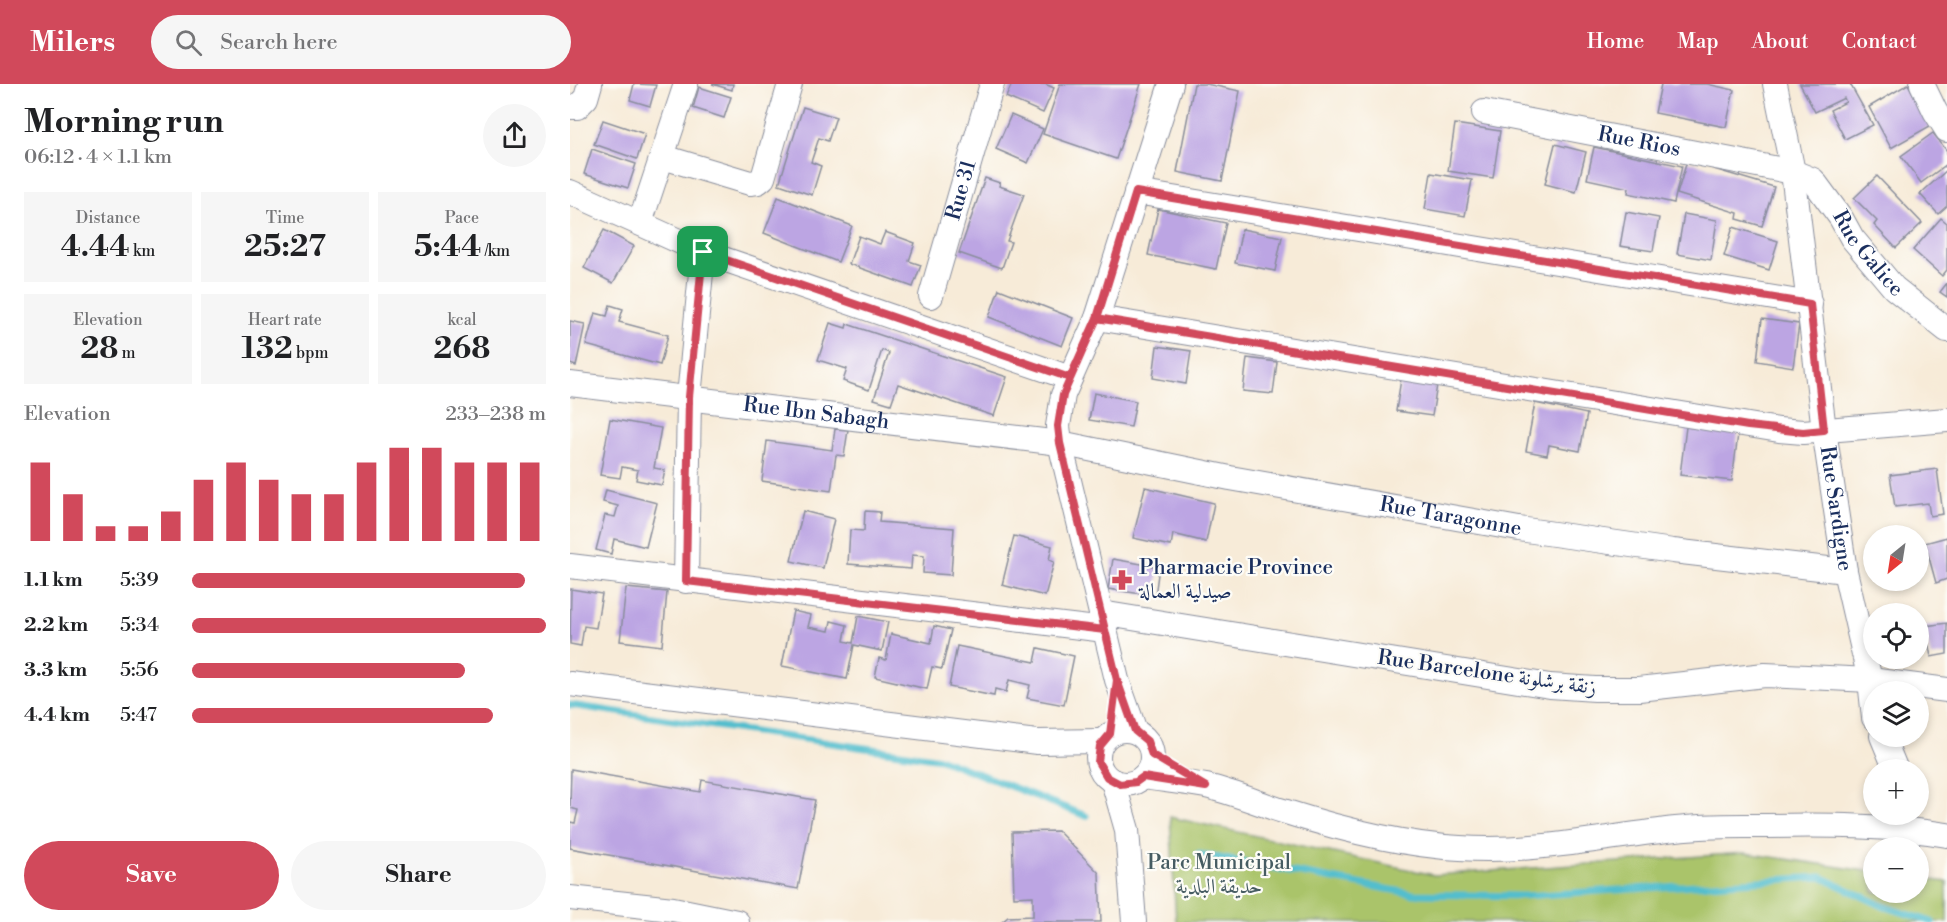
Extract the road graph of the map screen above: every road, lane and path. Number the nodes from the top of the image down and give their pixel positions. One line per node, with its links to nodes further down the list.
1 (590, 84): 8 (street)
2 (686, 84): 11 (street)
3 (790, 84): 11 (street)
4 (992, 84): 17 (street, Rue 31)
5 (1171, 84): 14 (street)
6 (1775, 84): 12 (street, Rue Sardigne)
7 (1922, 84): 10 (street)
8 (570, 107)
9 (1484, 112): 12 (street, Rue Rios)
10 (1947, 130)
11 (663, 156): 15 (street)
12 (1793, 172): 18 (street, Rue Sardigne); 20 (street, Rue Galice)
13 (570, 192): 15 (street)
14 (1136, 192): 18 (street); 19 (street)
15 (640, 223): 16 (street)
16 (703, 252): 21 (street); 23 (street)
17 (931, 296)
18 (1810, 304): 25 (street, Rue Sardigne)
19 (1097, 318): 21 (street); 25 (street)
20 (1947, 330)
21 (1070, 378): 26 (street)
22 (570, 384): 23 (street, Rue Ibn Sabagh)
23 (689, 397): 26 (street, Rue Ibn Sabagh); 29 (street)
24 (1947, 420): 25 (street)
25 (1824, 430): 28 (street, Rue Sardigne)
26 (1060, 443): 28 (street, Rue Taragonne); 30 (street)
27 (570, 566): 29 (street, Rue Barcelone زنقة برشلونة)
28 (1845, 571): 32 (street, Rue Sardigne)
29 (686, 581): 30 (street, Rue Barcelone زنقة برشلونة)
30 (1103, 622): 31 (street); 32 (street, Rue Barcelone زنقة برشلونة)
31 (1117, 680): 35 (street); 36 (street)
32 (1870, 680): 34 (street, Rue Barcelone زنقة برشلونة)
33 (570, 684): 37 (street)
34 (1947, 690)
35 (1135, 731): 36 (street); 38 (street)
36 (1106, 737): 37 (street); 39 (street)
37 (1037, 742): 39 (street)
38 (1152, 755): 39 (street); 40 (street)
39 (1123, 777): 40 (street); 46 (street)
40 (1206, 787): 41 (street)
41 (1863, 824)
42 (1920, 825): 43 (street)
43 (1947, 835)
44 (585, 907): 45 (street)
45 (737, 922)
46 (1134, 922)

